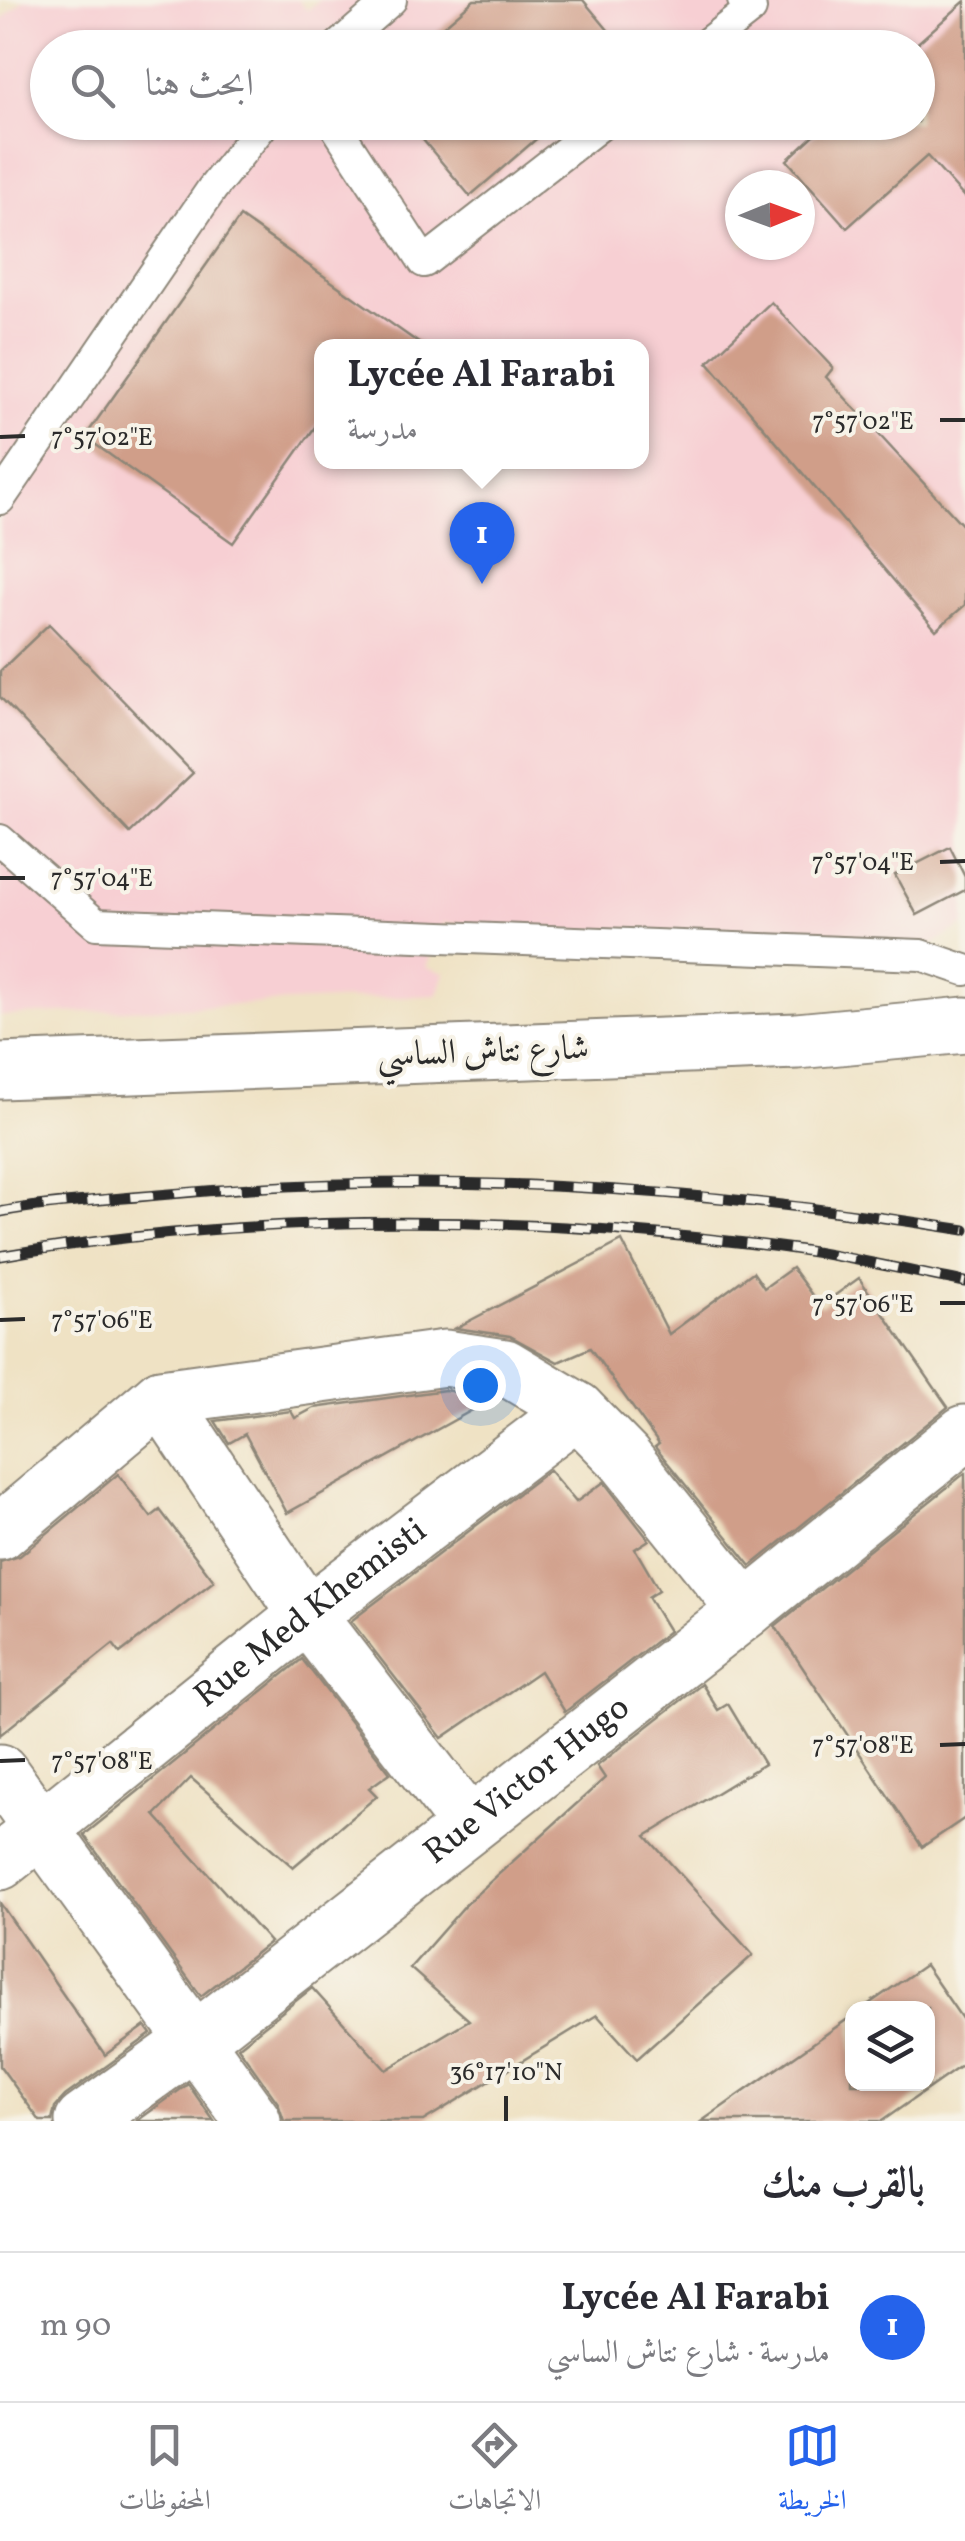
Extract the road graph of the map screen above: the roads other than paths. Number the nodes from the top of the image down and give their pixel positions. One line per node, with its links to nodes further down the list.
1 (391, 0): 3 (lane)
2 (743, 0): 4 (lane)
3 (357, 30)
4 (724, 30)
5 (251, 140): 8 (lane)
6 (344, 140): 7 (lane)
7 (581, 140)
8 (0, 499)
9 (0, 840): 10 (lane)
10 (965, 970)
11 (965, 1025): 12 (street, شارع نتاش الساسي)
12 (0, 1071)
13 (160, 1397): 14 (street); 16 (street); 18 (street)
14 (577, 1410): 17 (street); 18 (street, Rue Med Khemisti)
15 (965, 1433): 17 (street, Rue Victor Hugo)
16 (0, 1532)
17 (746, 1610): 20 (street, Rue Victor Hugo)
18 (307, 1615): 20 (street); 21 (street, Rue Med Khemisti)
19 (0, 1772): 21 (street)
20 (469, 1825): 23 (street, Rue Victor Hugo)
21 (42, 1830): 22 (street, Rue Med Khemisti); 23 (street)
22 (0, 1862)
23 (192, 2042): 24 (street, Rue Victor Hugo); 25 (street)
24 (83, 2121)
25 (253, 2121)

